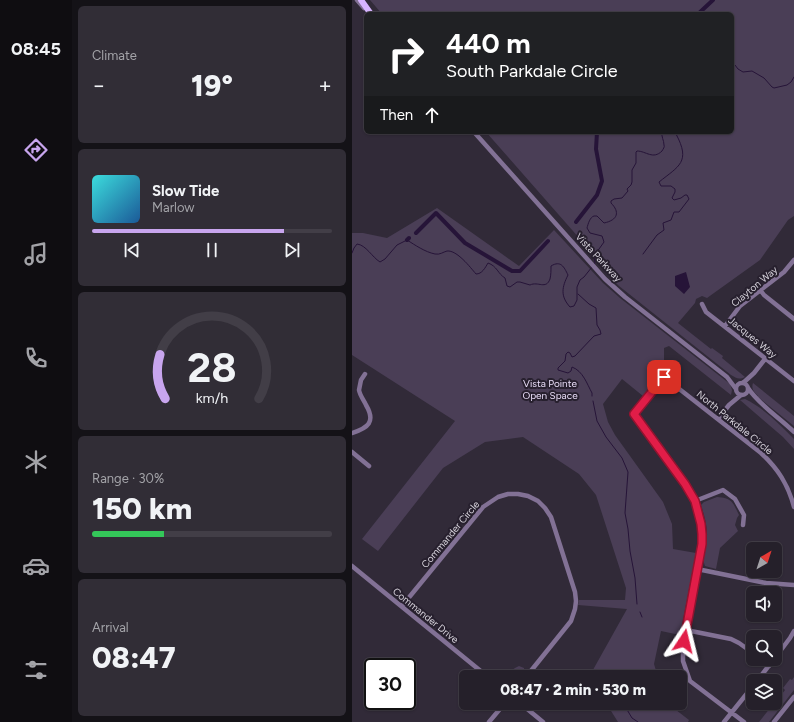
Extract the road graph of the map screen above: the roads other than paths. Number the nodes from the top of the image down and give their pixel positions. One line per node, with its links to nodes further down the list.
1 (357, 0): 3 (street)
2 (361, 0): 4 (main road)
3 (368, 12)
4 (369, 12)
5 (476, 134): 14 (street, Vista Parkway)
6 (794, 260): 7 (street, Clayton Way)
7 (761, 291): 9 (street); 10 (street, Clayton Way)
8 (702, 304): 10 (street, Jacques Way)
9 (794, 319)
10 (725, 326): 11 (street, Jacques Way)
11 (765, 359): 12 (street); 15 (street, Jacques Way)
12 (754, 373): 16 (street); 17 (street)
13 (365, 374): 24 (street)
14 (727, 377): 16 (street, Vista Parkway); 18 (street, Vista Parkway)
15 (794, 381)
16 (741, 383): 17 (street); 18 (street)
17 (748, 387): 19 (street); 20 (street)
18 (736, 390): 19 (street); 21 (street)
19 (742, 394): 20 (street); 21 (street)
20 (759, 402): 23 (street)
21 (729, 405): 22 (street)
22 (718, 419): 27 (street, North Parkdale Circle); 28 (street, North Parkdale Circle)
23 (794, 432)
24 (352, 433)
25 (352, 452): 26 (street)
26 (369, 466)
27 (695, 501): 29 (street); 31 (street)
28 (794, 507)
29 (743, 525)
30 (352, 566): 33 (street, Commander Drive)
31 (697, 569): 32 (street); 34 (street)
32 (794, 585)
33 (402, 606): 39 (street, Commander Drive); 40 (street, Commander Circle)
34 (686, 630): 36 (street); 46 (street)
35 (794, 631): 37 (street)
36 (746, 648)
37 (782, 649)
38 (769, 666): 41 (street)
39 (480, 670)
40 (532, 670)
41 (763, 674)
42 (746, 695): 46 (street)
43 (794, 697): 51 (street)
44 (498, 710): 47 (street)
45 (528, 710): 48 (street)
46 (732, 713): 49 (street); 50 (street)
47 (489, 722)
48 (543, 722)
49 (724, 722)
50 (744, 722)
51 (774, 722)

